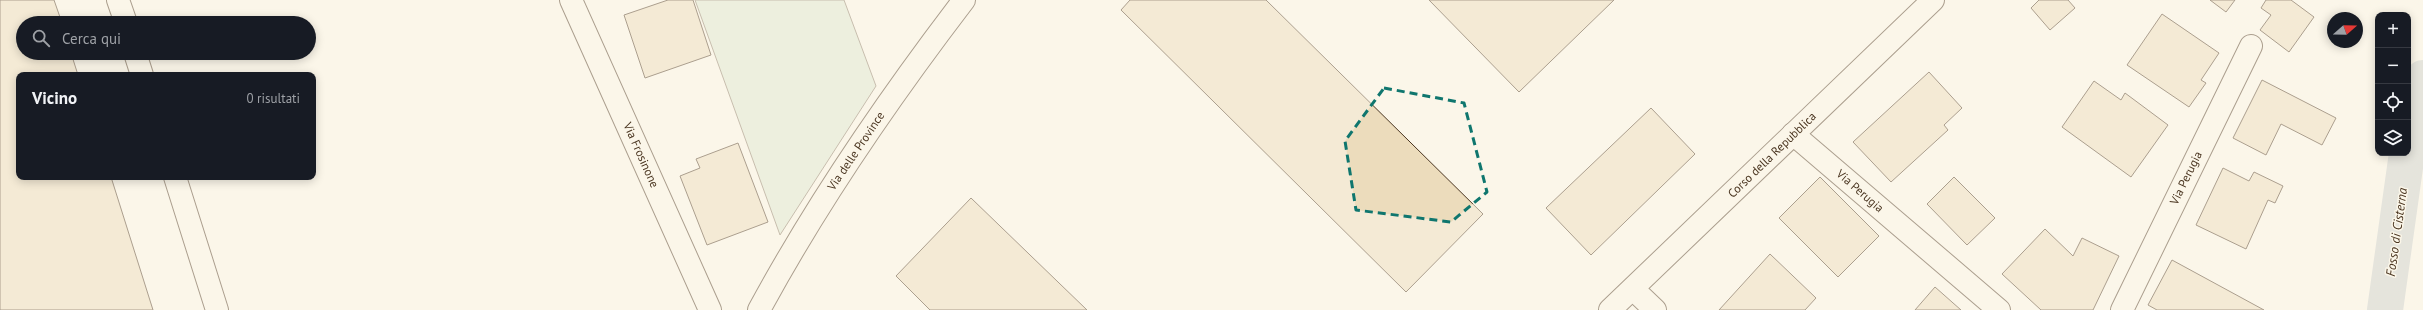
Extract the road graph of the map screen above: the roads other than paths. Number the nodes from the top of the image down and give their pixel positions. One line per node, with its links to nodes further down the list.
1 (118, 0): 5 (street)
2 (571, 0): 13 (street, Via Frosinone)
3 (964, 0): 14 (street, Via delle Province)
4 (1933, 0): 9 (street, Corso della Repubblica)
5 (124, 16)
6 (2250, 46): 18 (street, Via Perugia)
7 (137, 60): 8 (street)
8 (141, 72)
9 (1793, 134): 11 (street, Corso della Repubblica); 17 (street, Via Perugia)
10 (176, 180): 12 (street)
11 (1633, 289): 15 (street, Corso della Repubblica); 16 (street)
12 (217, 310)
13 (710, 310)
14 (759, 310)
15 (1610, 310)
16 (1655, 310)
17 (1999, 310)
18 (2122, 310)

